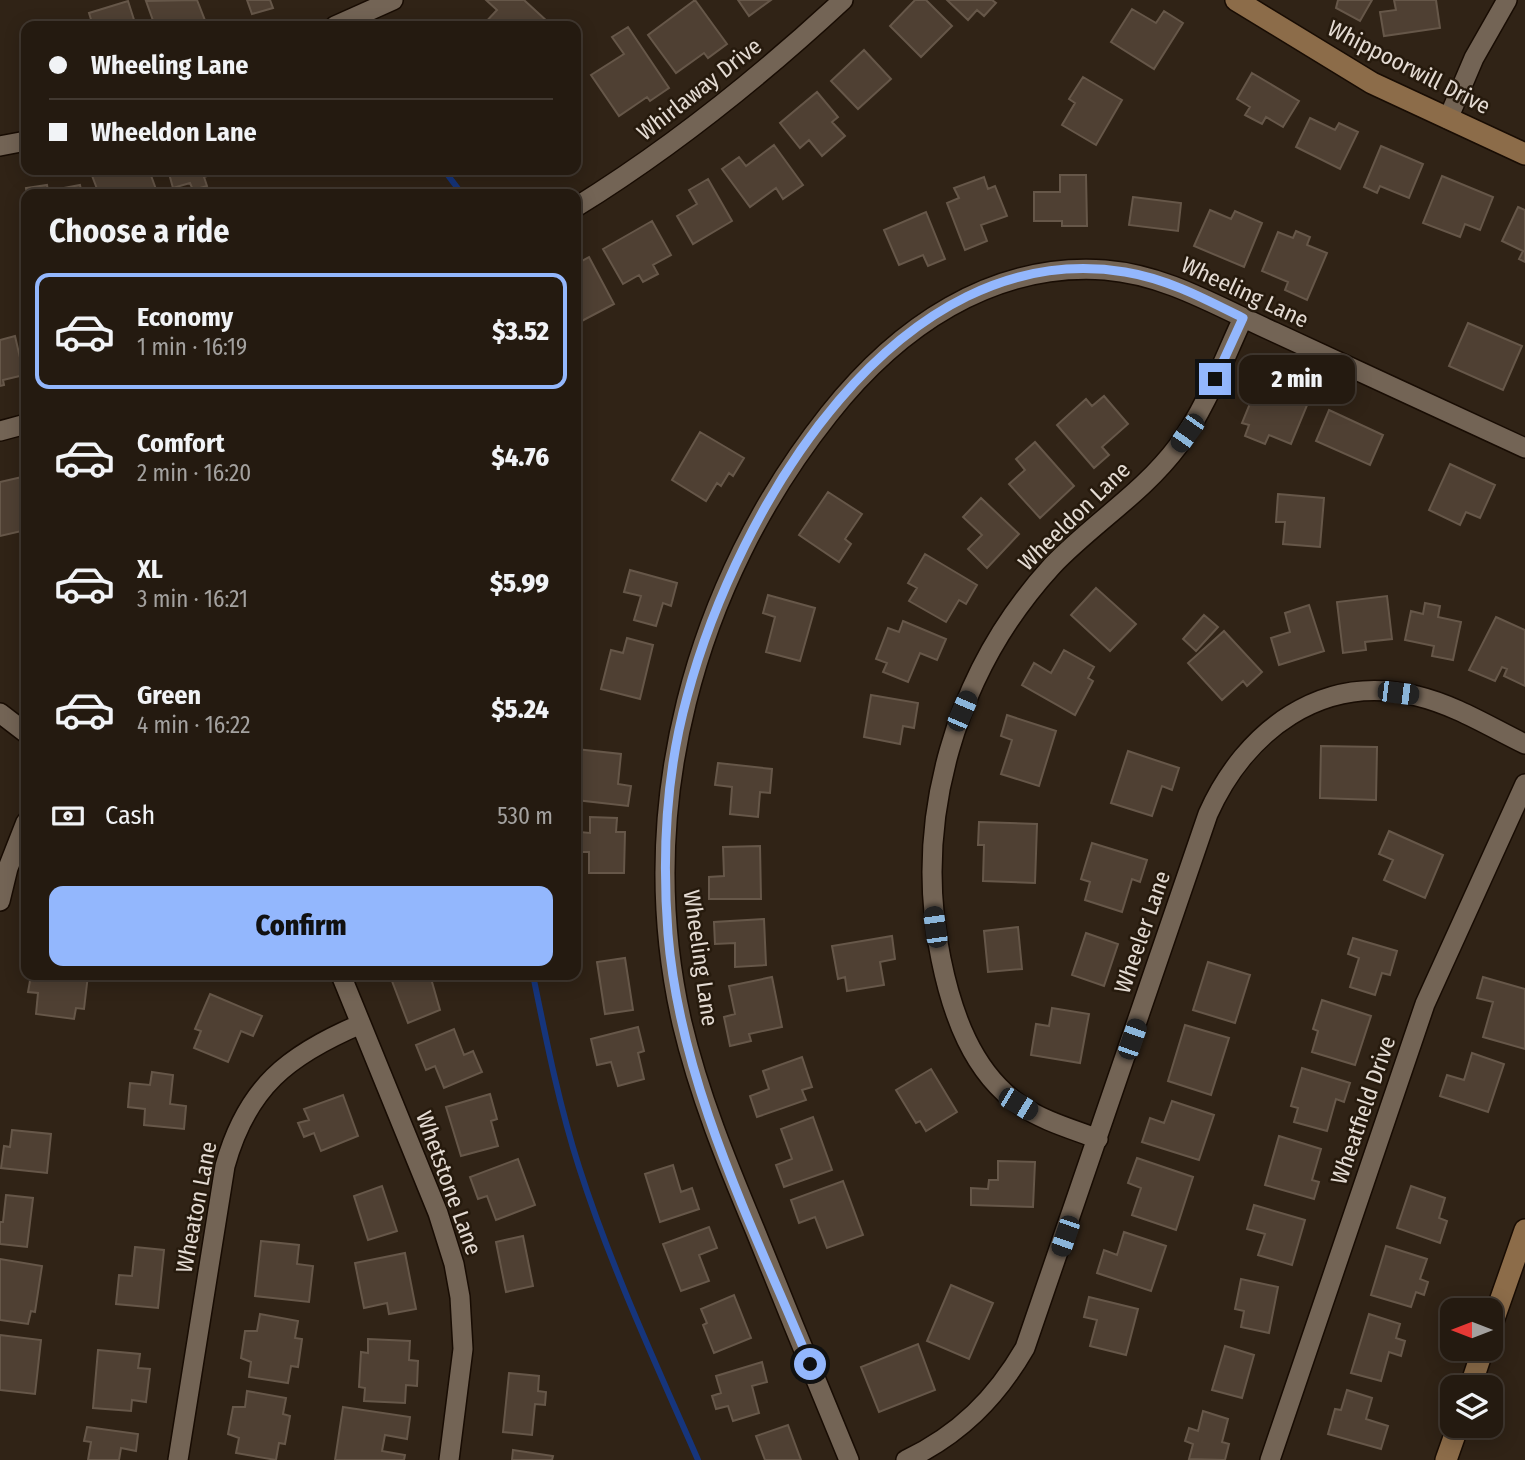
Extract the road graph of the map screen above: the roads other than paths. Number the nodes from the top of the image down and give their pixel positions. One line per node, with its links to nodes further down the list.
1 (393, 0): 5 (street)
2 (843, 0): 10 (street, Whirlaway Drive)
3 (1236, 0): 6 (street, Whippoorwill Drive)
4 (1507, 0): 6 (street)
5 (346, 21)
6 (1448, 119): 9 (street, Whippoorwill Drive)
7 (21, 142): 8 (street)
8 (0, 146)
9 (1525, 154)
10 (581, 203)
11 (1243, 318): 14 (street, Wheeling Lane); 23 (street, Wheeldon Lane); 29 (street, Wheeling Lane)
12 (21, 425): 13 (street)
13 (0, 431)
14 (1525, 448)
15 (0, 713): 16 (street)
16 (21, 729)
17 (1525, 744): 23 (street, Wheeler Lane)
18 (1525, 784): 31 (street, Wheatfield Drive)
19 (21, 834): 20 (street)
20 (0, 901)
21 (343, 980): 22 (street, Whetstone Lane)
22 (361, 1024): 27 (street, Wheaton Lane); 28 (street, Whetstone Lane)
23 (1098, 1139): 30 (street, Wheeler Lane)
24 (1525, 1230): 25 (street)
25 (1501, 1298)
26 (1454, 1438): 32 (street)
27 (178, 1460)
28 (449, 1460)
29 (849, 1460)
30 (906, 1460)
31 (1270, 1460)
32 (1446, 1460)

